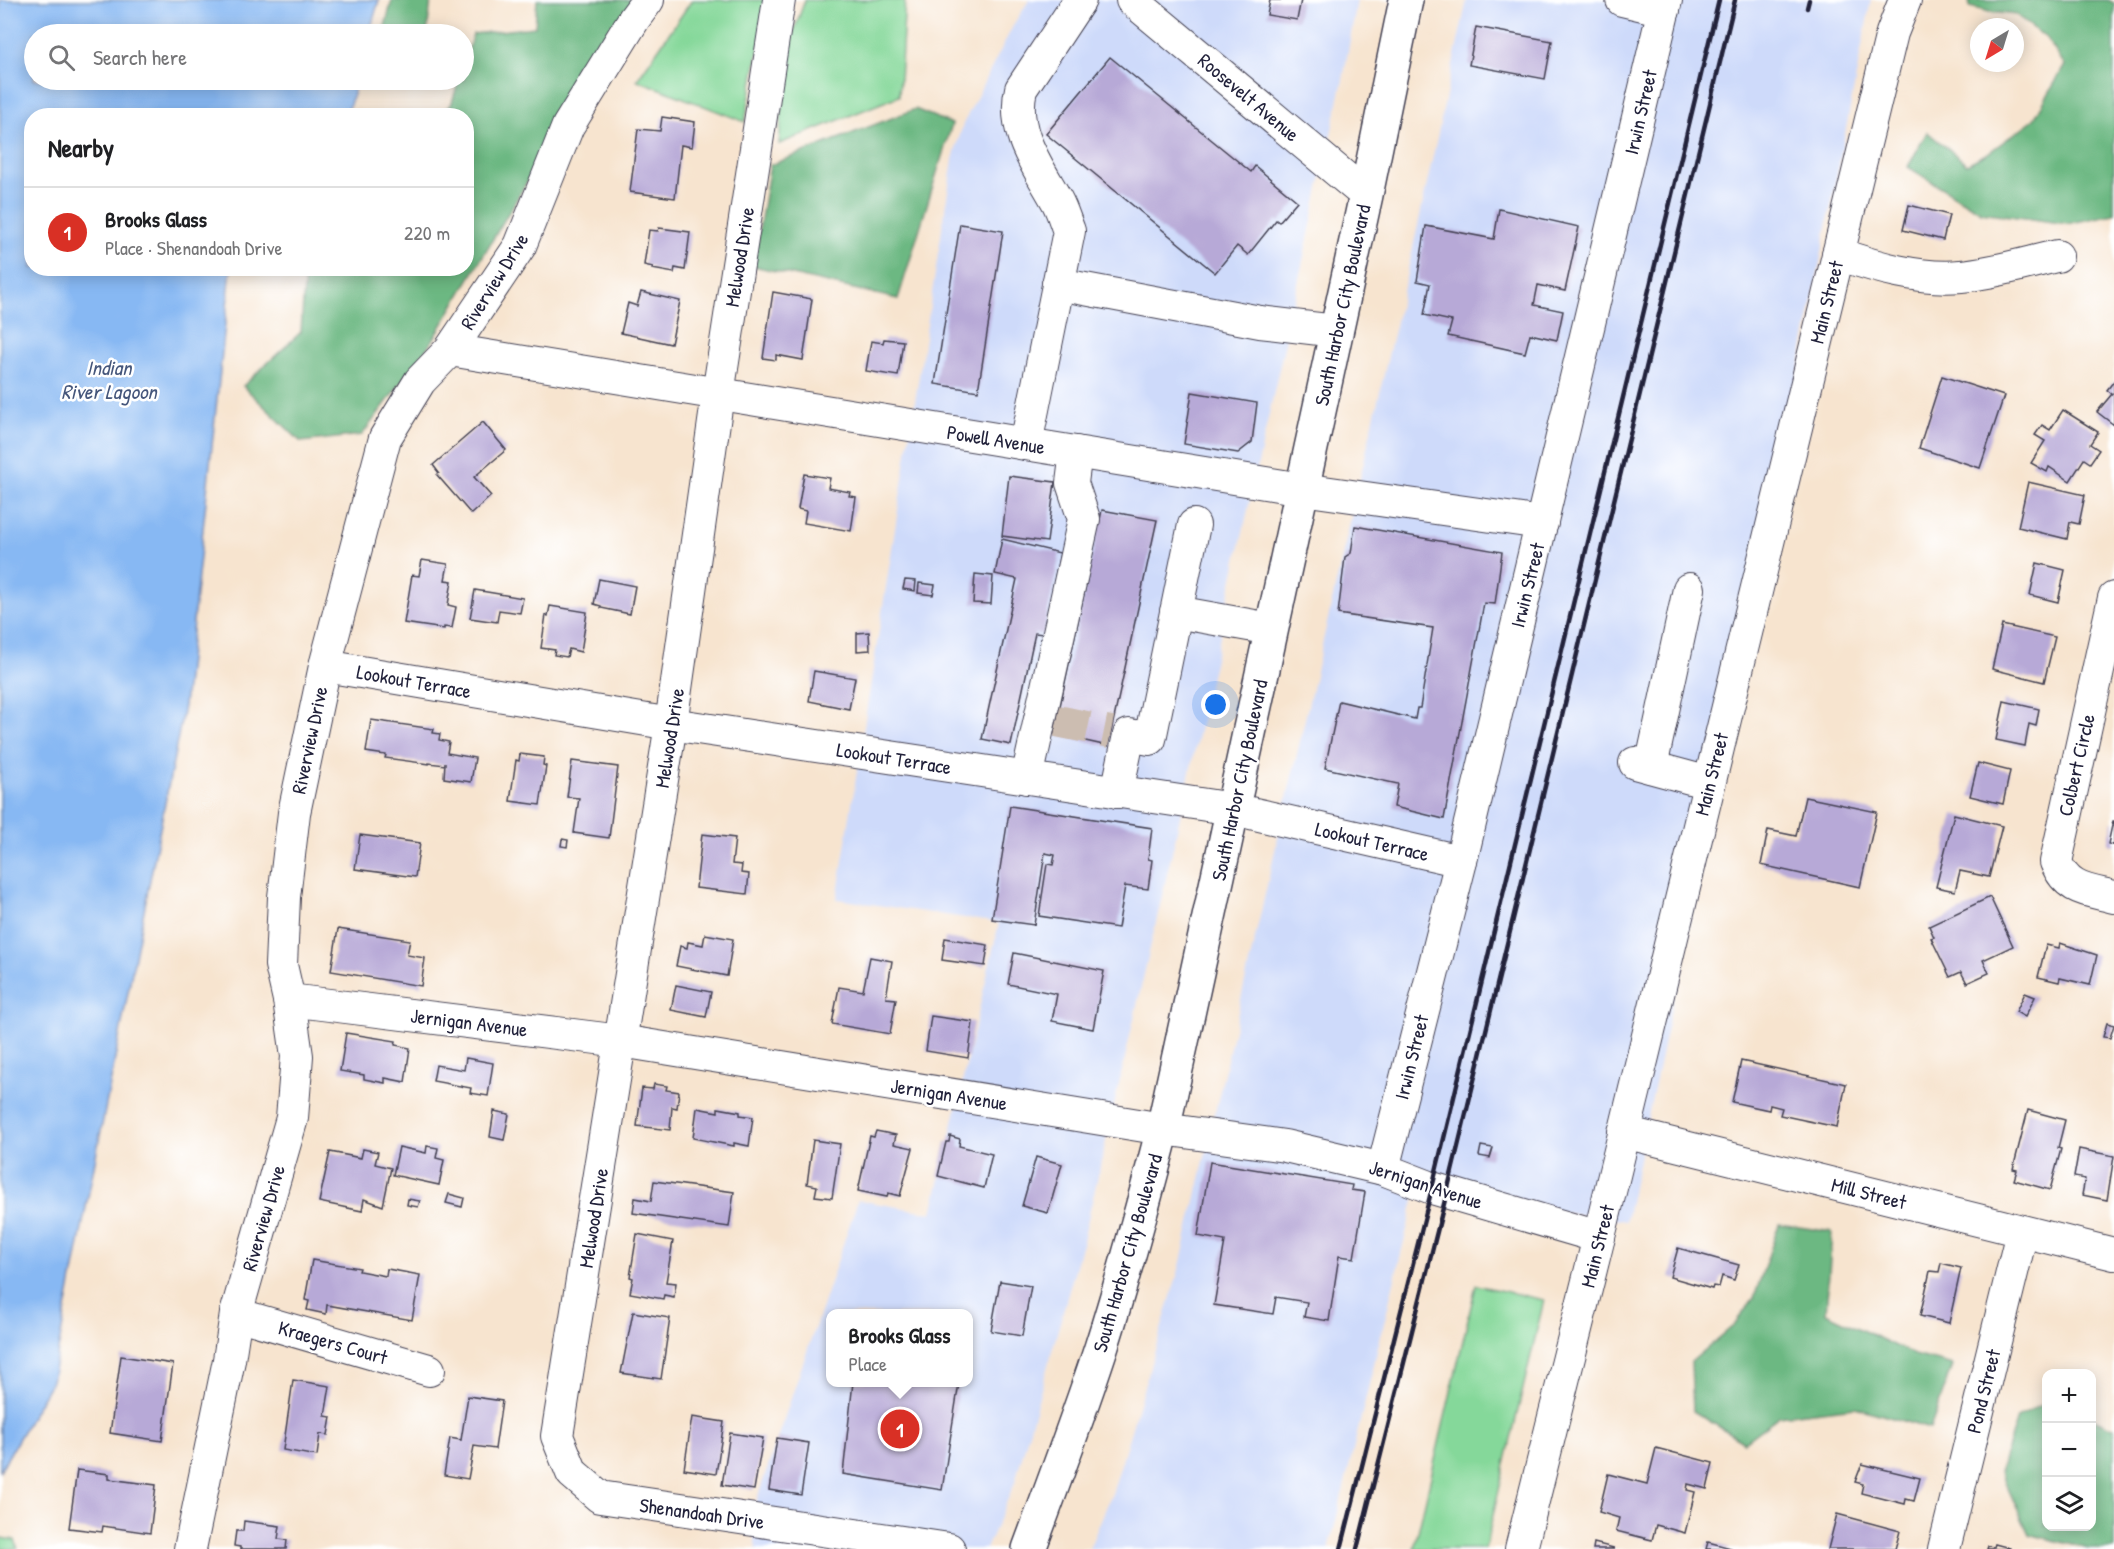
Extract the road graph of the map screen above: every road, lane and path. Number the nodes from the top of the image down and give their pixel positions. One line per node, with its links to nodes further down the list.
1 (648, 0): 14 (street, Riverview Drive)
2 (779, 0): 15 (street, Melwood Drive)
3 (1080, 0): 12 (street)
4 (1132, 0): 9 (street, Roosevelt Avenue)
5 (1406, 0): 9 (main road, South Harbor City Boulevard)
6 (1622, 0): 8 (street)
7 (1905, 0): 10 (street, Main Street)
8 (1665, 5): 19 (street, Irwin Street)
9 (1366, 195): 13 (main road, South Harbor City Boulevard)
10 (1838, 254): 11 (street); 28 (street, Main Street)
11 (2057, 256)
12 (1058, 284): 13 (street); 16 (street)
13 (1336, 331): 18 (main road, South Harbor City Boulevard)
14 (450, 350): 15 (street, Powell Avenue); 25 (street, Riverview Drive)
15 (718, 394): 16 (street, Powell Avenue); 26 (street, Melwood Drive)
16 (1026, 444): 17 (street, Powell Avenue)
17 (1076, 452): 18 (street, Powell Avenue); 27 (street)
18 (1302, 489): 19 (street, Powell Avenue); 24 (main road, South Harbor City Boulevard)
19 (1542, 523): 31 (street, Irwin Street)
20 (1194, 525): 23 (street)
21 (1689, 589): 28 (street)
22 (2112, 611): 32 (street, Colbert Circle)
23 (1176, 612): 24 (street); 29 (street)
24 (1271, 629): 30 (main road, South Harbor City Boulevard)
25 (325, 666): 26 (street, Lookout Terrace); 33 (street, Riverview Drive)
26 (671, 724): 27 (street, Lookout Terrace); 34 (street, Melwood Drive)
27 (1027, 778): 29 (street, Lookout Terrace)
28 (1709, 783): 36 (street, Main Street)
29 (1117, 792): 30 (street, Lookout Terrace)
30 (1233, 809): 31 (street, Lookout Terrace); 35 (main road, South Harbor City Boulevard)
31 (1461, 861): 37 (street, Irwin Street)
32 (2114, 897)
33 (289, 1000): 34 (street, Jernigan Avenue); 41 (street, Riverview Drive)
34 (621, 1041): 35 (street, Jernigan Avenue); 43 (street, Melwood Drive)
35 (1163, 1129): 37 (street, Jernigan Avenue); 46 (main road, South Harbor City Boulevard)
36 (1624, 1132): 38 (street, Mill Street); 39 (street, Main Street)
37 (1383, 1169): 39 (street, Jernigan Avenue)
38 (2022, 1232): 40 (street, Mill Street); 48 (street, Pond Street)
39 (1599, 1237): 47 (street, Main Street)
40 (2114, 1254)
41 (236, 1314): 42 (street, Kraegers Court); 44 (street, Riverview Drive)
42 (429, 1370)
43 (572, 1473): 45 (street, Shenandoah Drive)
44 (190, 1549)
45 (949, 1549)
46 (1029, 1549)
47 (1521, 1549)
48 (1944, 1549)

